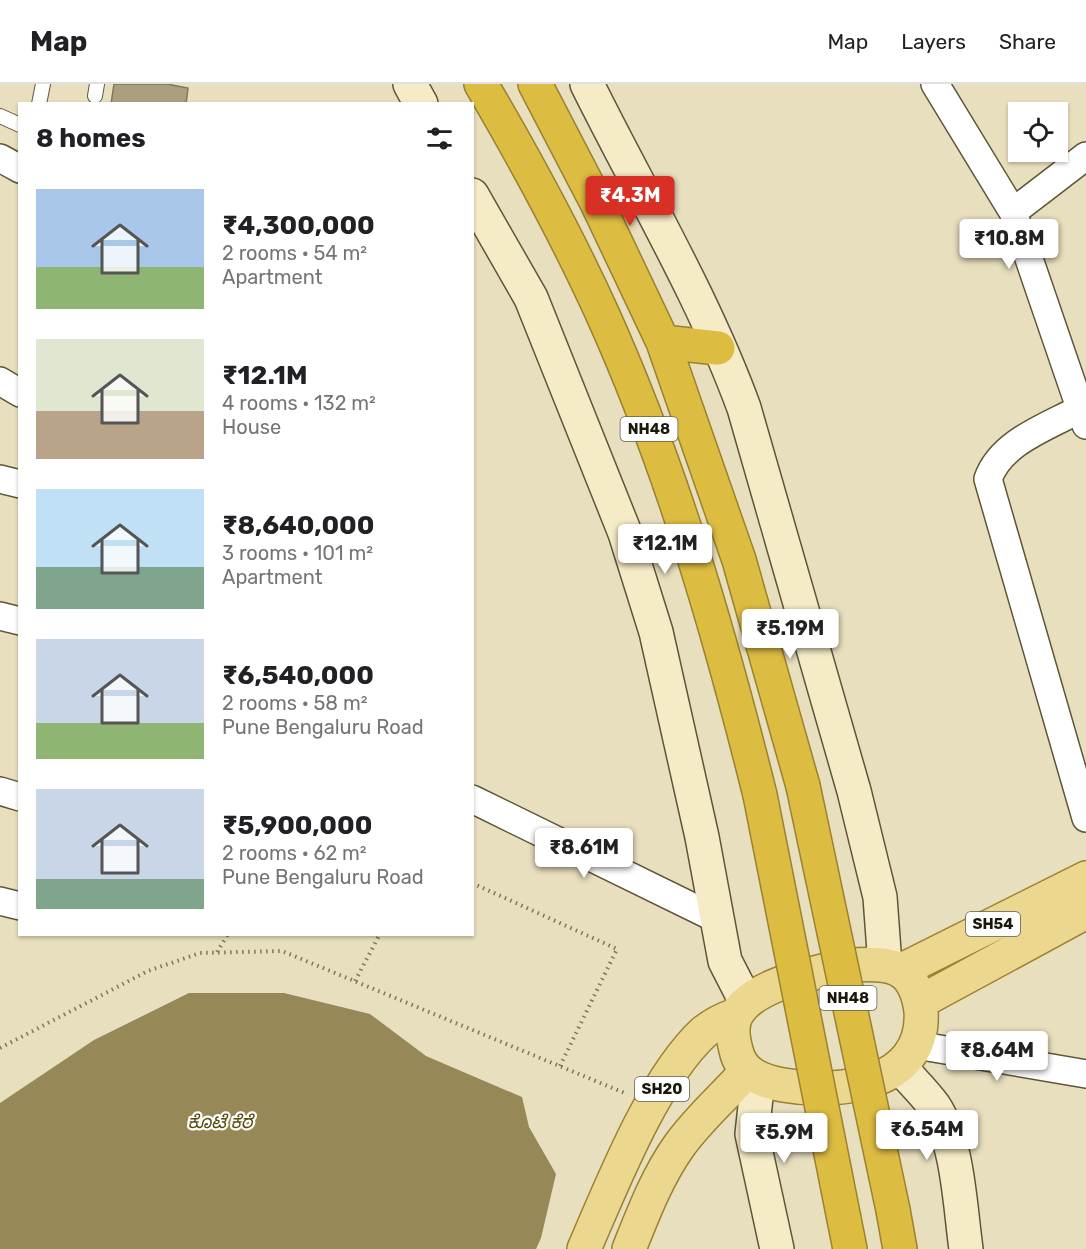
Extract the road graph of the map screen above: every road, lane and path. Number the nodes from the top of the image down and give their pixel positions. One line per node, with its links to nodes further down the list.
1 (43, 84): 7 (lane)
2 (410, 84): 8 (street)
3 (481, 84): 48 (highway, NH48, bridge)
4 (535, 84): 16 (highway, NH48)
5 (587, 84): 17 (street)
6 (945, 88): 15 (street)
7 (39, 102)
8 (420, 102)
9 (0, 116): 10 (lane)
10 (18, 124)
11 (1086, 156): 15 (street)
12 (0, 158): 13 (street)
13 (18, 168)
14 (474, 198): 34 (street)
15 (1013, 212): 20 (street)
16 (663, 342): 17 (highway); 52 (highway, NH48, bridge)
17 (718, 348): 38 (street)
18 (0, 381): 19 (street)
19 (18, 392)
20 (1083, 418): 28 (street)
21 (0, 479): 22 (street)
22 (18, 484)
23 (0, 616): 24 (street)
24 (18, 620)
25 (0, 791): 26 (street)
26 (18, 796)
27 (474, 800): 34 (street)
28 (1086, 818)
29 (1086, 878): 38 (main road, SH54)
30 (474, 884): 44 (path)
31 (0, 901): 32 (street)
32 (18, 906)
33 (1086, 912): 40 (main road, SH54)
34 (715, 918): 41 (street)
35 (227, 936): 37 (path)
36 (379, 936): 39 (path)
37 (217, 952): 39 (path); 42 (path)
38 (893, 968): 40 (main road); 41 (main road)
39 (355, 981): 44 (path)
40 (920, 1002): 43 (main road)
41 (741, 1009): 46 (main road); 47 (main road, SH20)
42 (0, 1048)
43 (908, 1056): 45 (street); 46 (main road); 53 (street)
44 (560, 1066): 47 (path)
45 (1086, 1074)
46 (753, 1075): 50 (main road, SH20); 51 (street)
47 (652, 1104): 49 (main road, SH20)
48 (847, 1234)
49 (584, 1249)
50 (629, 1249)
51 (777, 1249)
52 (900, 1249)
53 (966, 1249)

